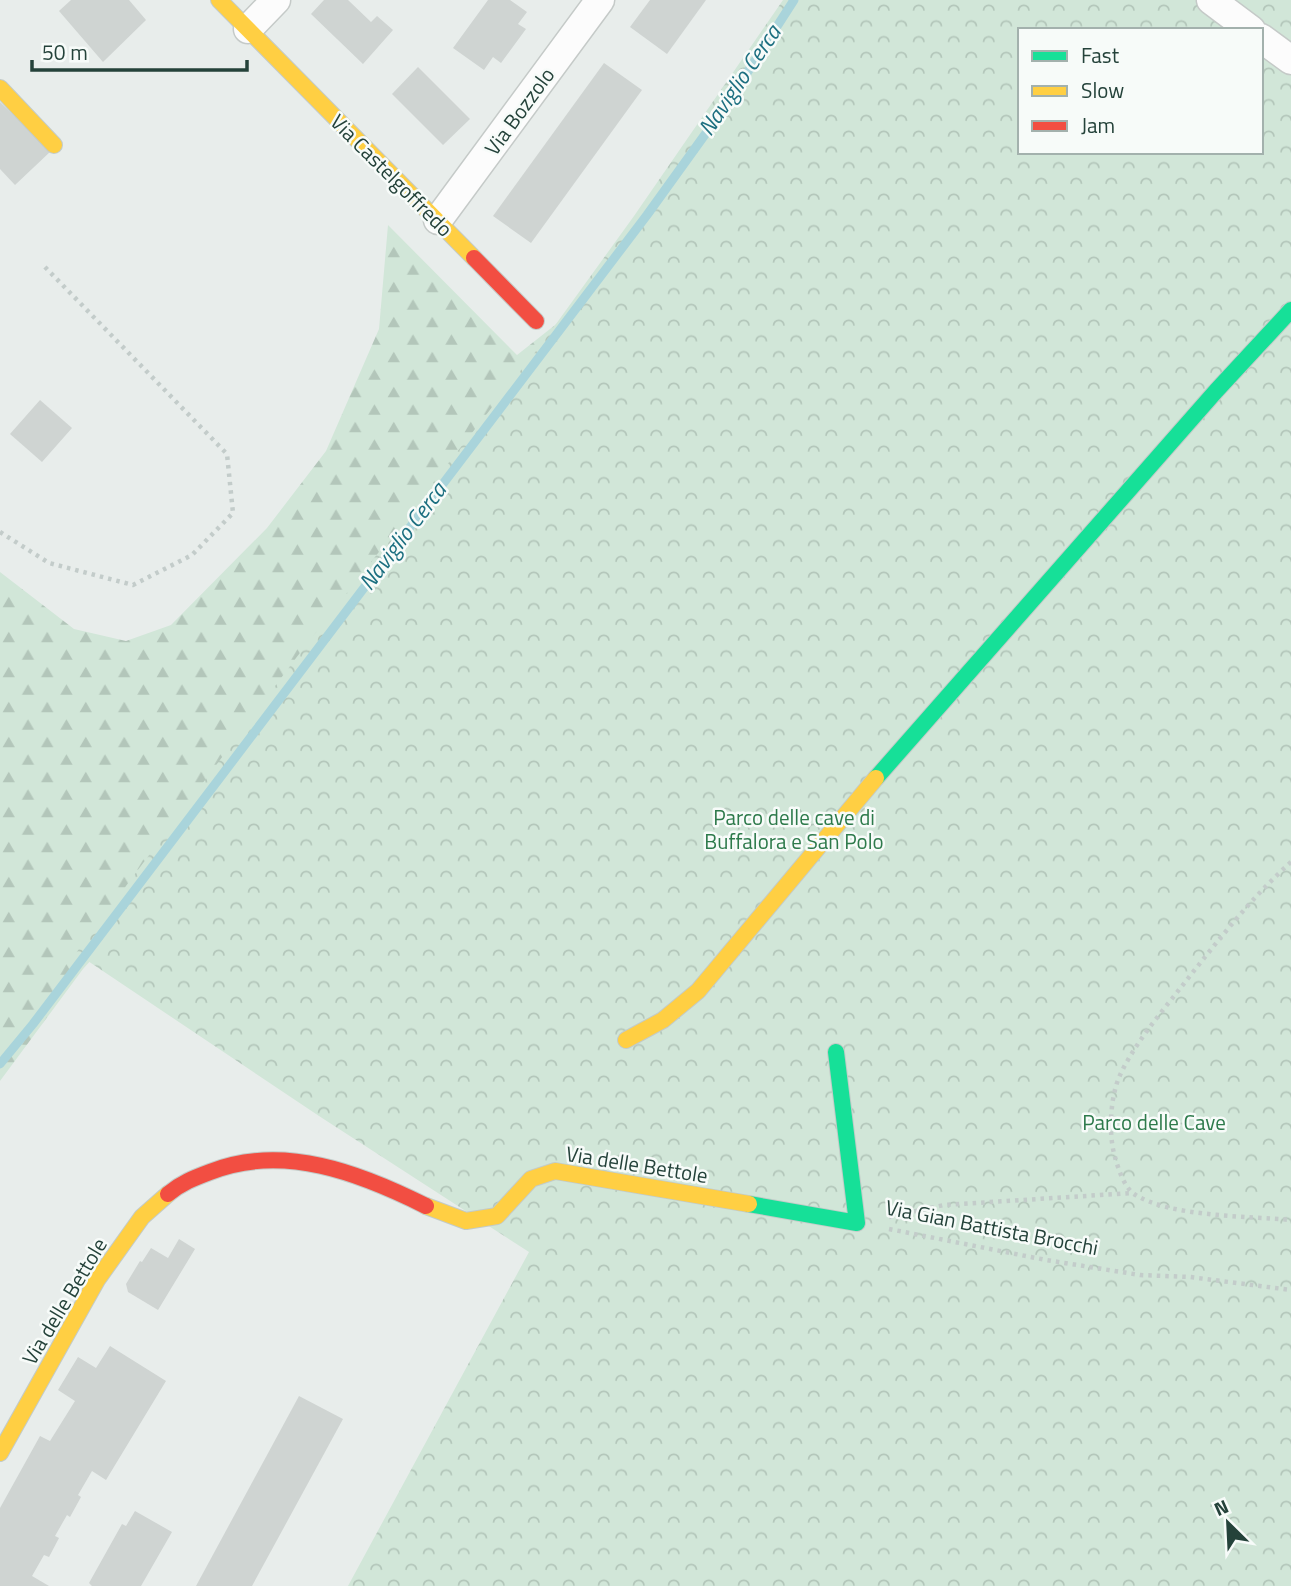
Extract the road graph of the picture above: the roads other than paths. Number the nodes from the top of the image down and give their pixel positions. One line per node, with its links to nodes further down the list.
1 (219, 0): 6 (street, Via Castelgoffredo)
2 (276, 0): 6 (street)
3 (600, 0): 11 (street, Via Bozzolo)
4 (1211, 0): 5 (street)
5 (1248, 28)
6 (248, 29): 11 (street, Via Castelgoffredo)
7 (1263, 39): 8 (street)
8 (1291, 60)
9 (0, 88): 10 (street)
10 (54, 145)
11 (438, 220): 13 (street, Via Castelgoffredo)
12 (1291, 310): 14 (street)
13 (536, 321)
14 (626, 1040)
15 (836, 1052): 16 (street, Via Gian Battista Brocchi)
16 (857, 1223): 17 (street, Via delle Bettole)
17 (0, 1453)

